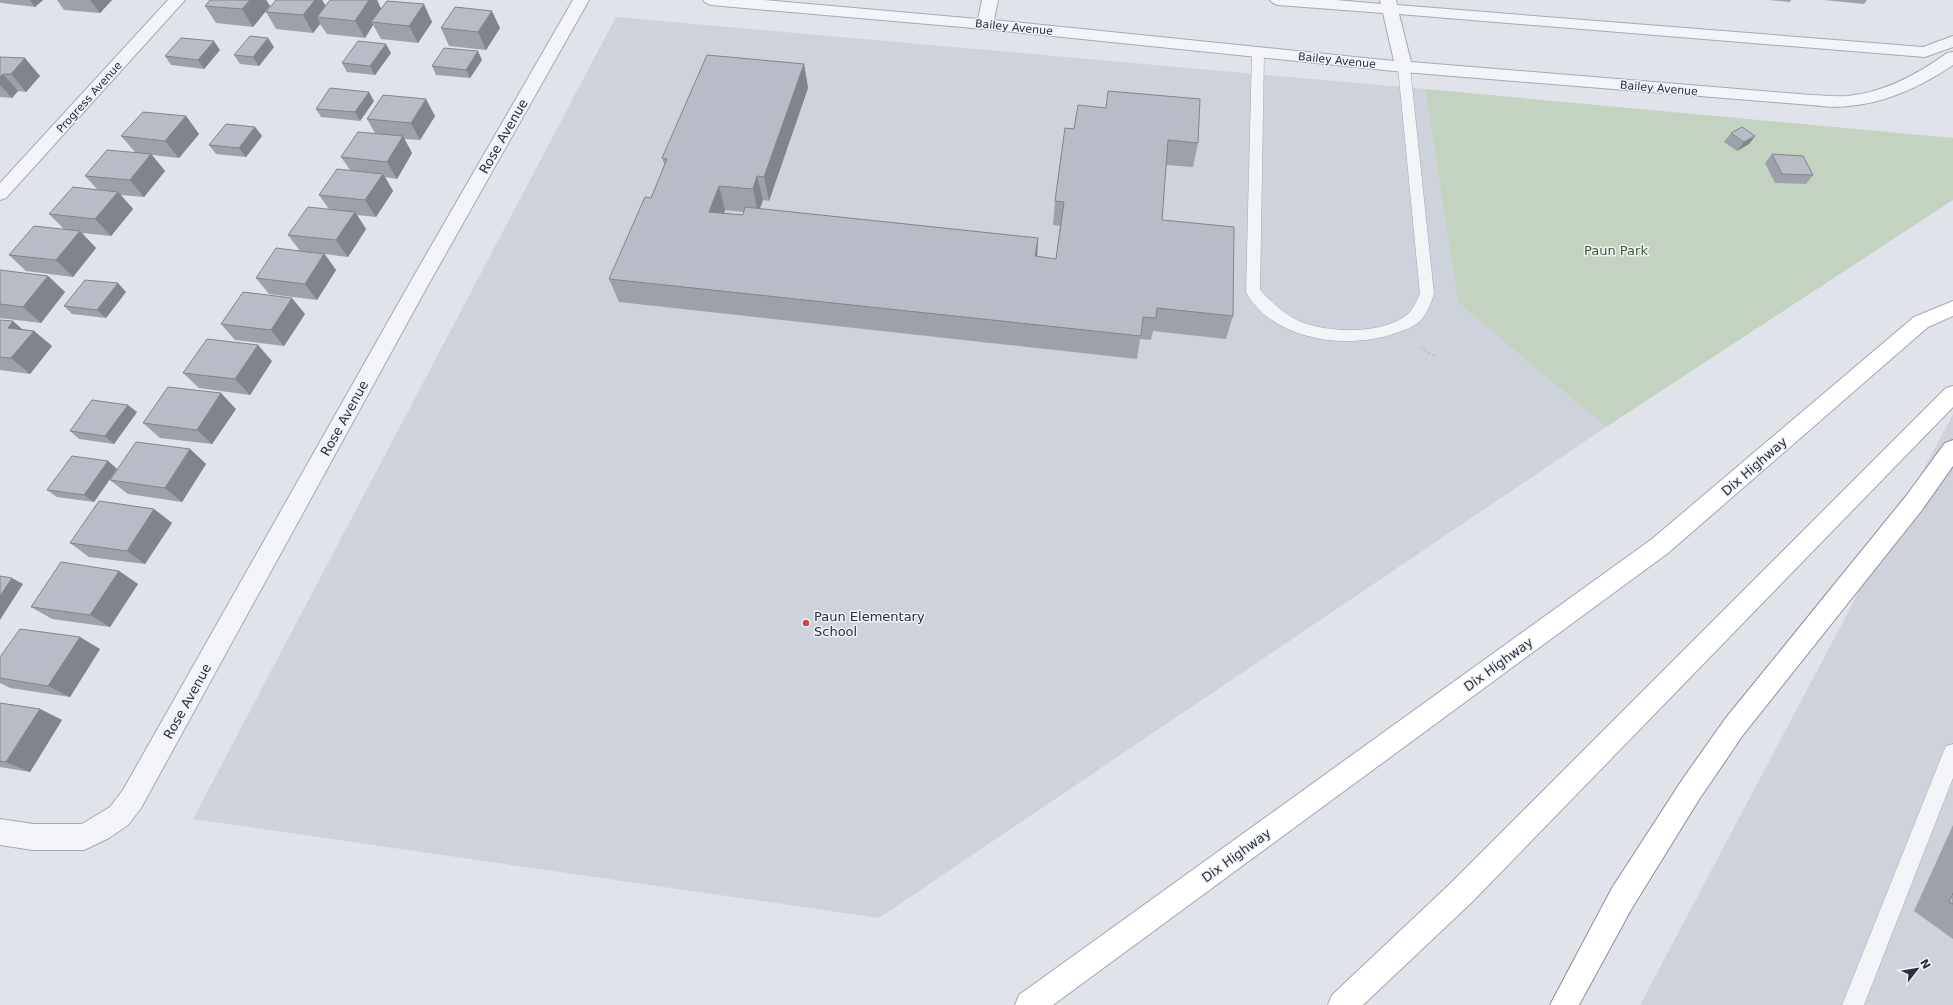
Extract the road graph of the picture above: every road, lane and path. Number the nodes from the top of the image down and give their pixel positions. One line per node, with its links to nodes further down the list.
1 (177, 0): 12 (street, Progress Avenue)
2 (581, 0): 17 (street, Rose Avenue)
3 (711, 0): 7 (street, Bailey Avenue)
4 (990, 0): 7 (street)
5 (1278, 0): 6 (street)
6 (1388, 5): 8 (street); 11 (street)
7 (985, 24): 9 (street, Bailey Avenue)
8 (1953, 41)
9 (1258, 52): 11 (street, Bailey Avenue); 11 (lane)
10 (1953, 57): 11 (street, Bailey Avenue)
11 (1404, 67)
12 (0, 194)
13 (1953, 308): 18 (main road, Dix Highway)
14 (1953, 394): 19 (main road)
15 (1953, 449): 20 (main road)
16 (1953, 753): 21 (lane)
17 (0, 832)
18 (1029, 1005)
19 (1342, 1005)
20 (1564, 1005)
21 (1853, 1005)

